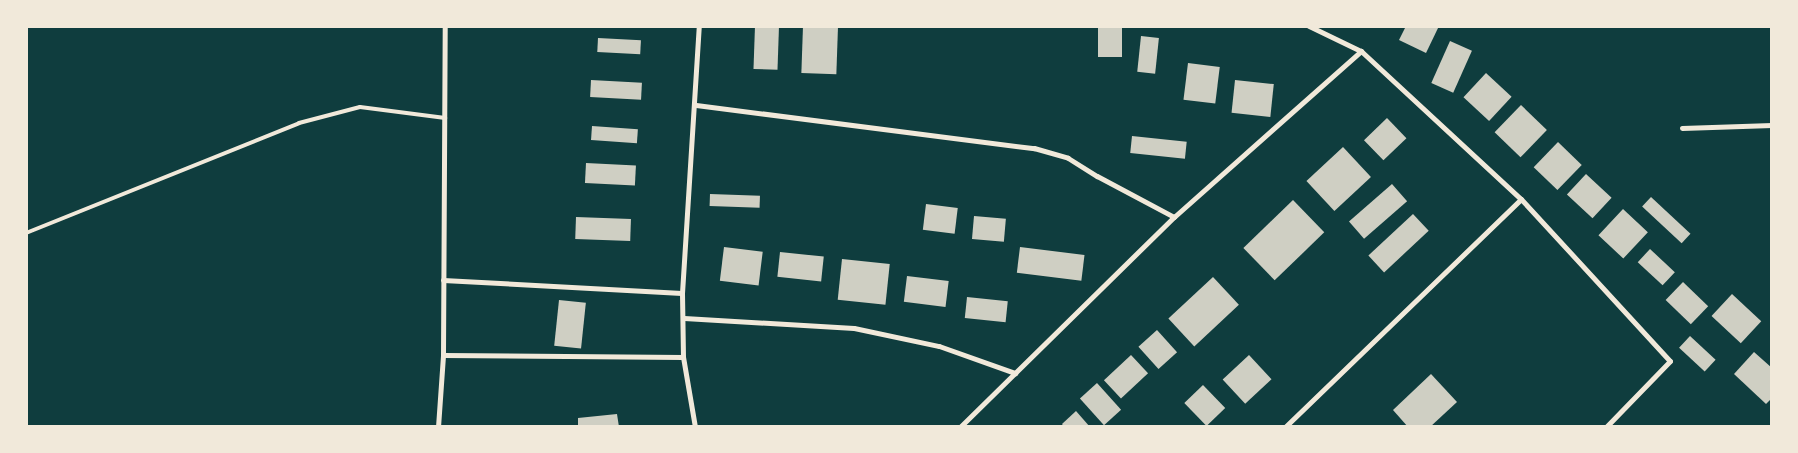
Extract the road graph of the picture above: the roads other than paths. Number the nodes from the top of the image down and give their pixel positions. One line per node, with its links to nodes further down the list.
1 (445, 26): 6 (street)
2 (699, 26): 5 (street)
3 (1309, 26): 4 (street)
4 (1361, 51): 9 (street); 10 (street)
5 (696, 105): 10 (street); 13 (street)
6 (444, 118): 11 (lane); 12 (street)
7 (1772, 125): 8 (street)
8 (1682, 128)
9 (1521, 199): 21 (street); 22 (street)
10 (1174, 217): 17 (street)
11 (26, 233)
12 (442, 280): 13 (street); 15 (street)
13 (682, 293): 14 (street)
14 (684, 318): 16 (street); 17 (street)
15 (443, 355): 16 (street); 18 (street)
16 (683, 357): 19 (street)
17 (1015, 373): 20 (street)
18 (438, 427)
19 (695, 427)
20 (960, 427)
21 (1285, 427)
22 (1606, 427)

